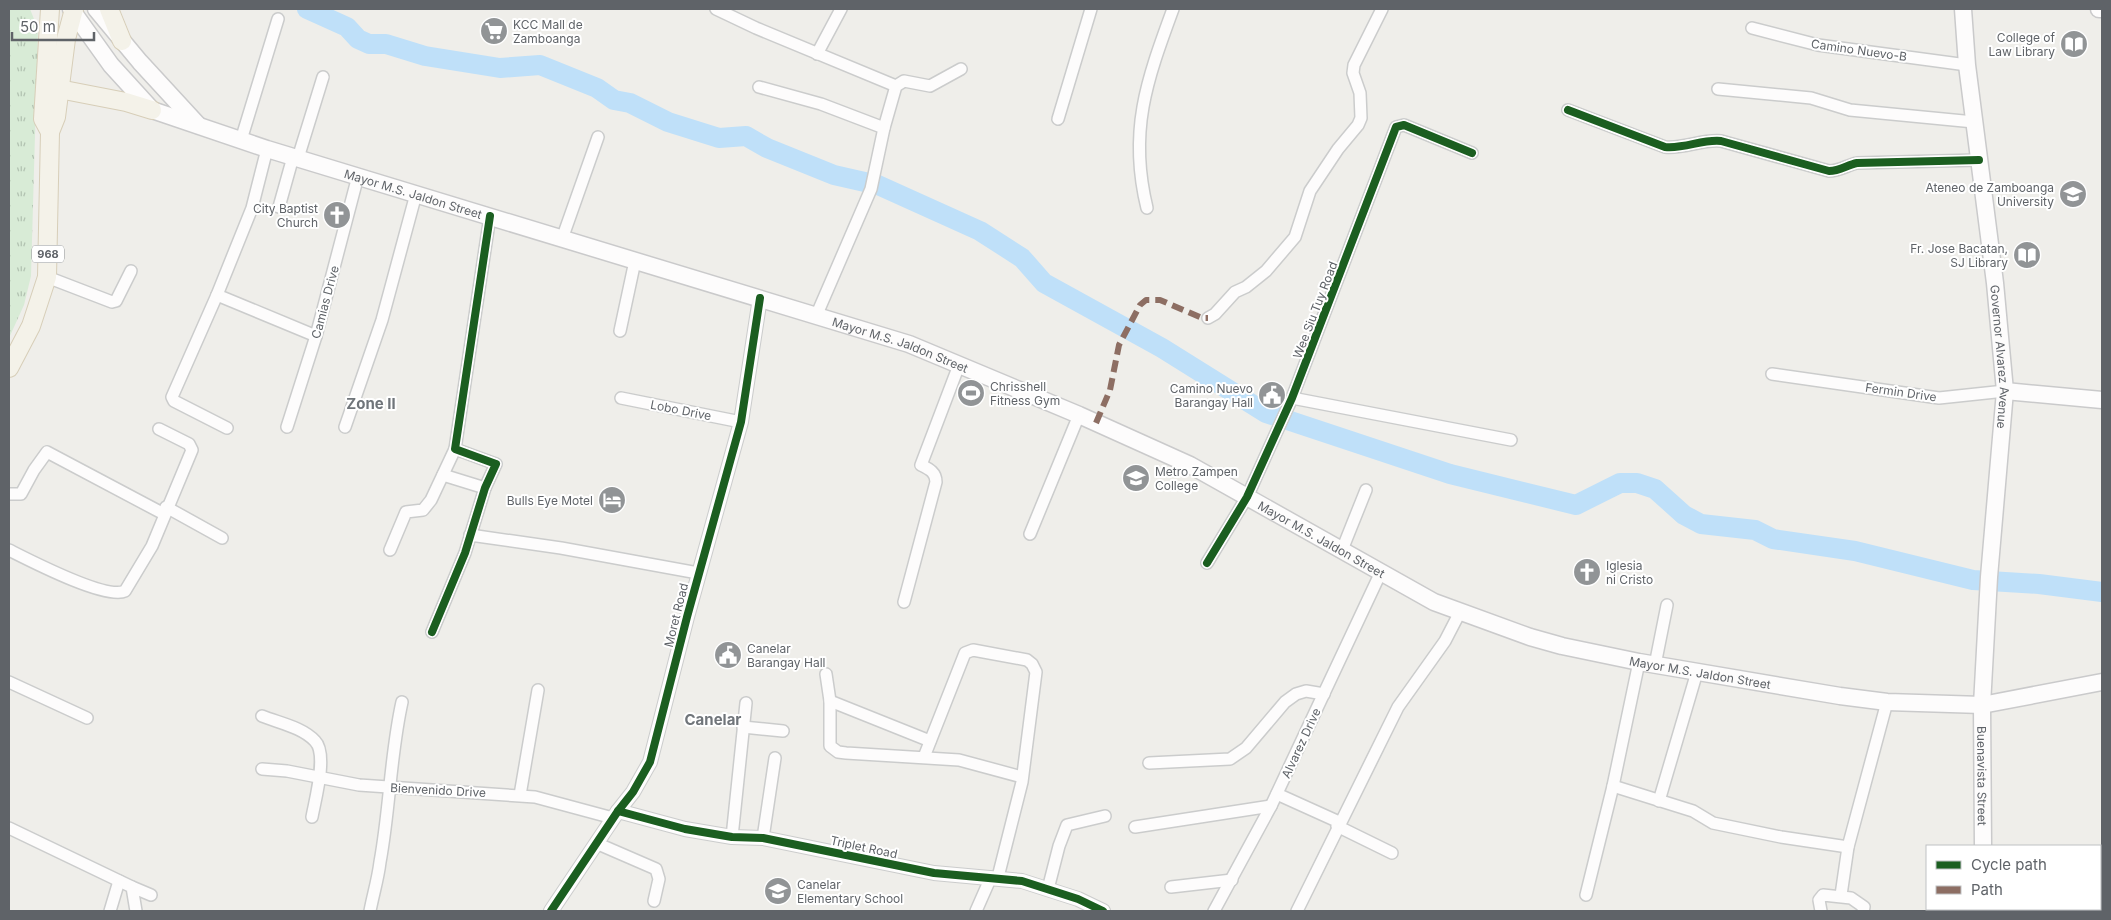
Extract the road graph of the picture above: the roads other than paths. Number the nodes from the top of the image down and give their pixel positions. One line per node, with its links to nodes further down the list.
1 (36, 9): 15 (main road)
2 (50, 9): 15 (main road, 968)
3 (96, 9): 14 (main road)
4 (109, 9): 14 (main road)
5 (716, 9): 16 (street)
6 (840, 9): 16 (street)
7 (1091, 9): 26 (street)
8 (1172, 9): 40 (street)
9 (1382, 9): 49 (street)
10 (1963, 9): 17 (main road, Governor Alvarez Avenue)
11 (72, 10): 22 (main road, 968); 24 (main road, Mayor M.S. Jaldon Street)
12 (278, 19): 32 (street)
13 (1752, 28): 17 (street, Camino Nuevo-B)
14 (122, 41): 28 (main road)
15 (47, 42): 30 (main road, 968)
16 (817, 54): 20 (street)
17 (1967, 65): 27 (main road, Governor Alvarez Avenue)
18 (961, 68): 20 (street)
19 (322, 77): 35 (street)
20 (896, 86): 29 (street)
21 (759, 87): 29 (street)
22 (60, 89): 24 (main road); 30 (main road, 968)
23 (1718, 89): 27 (street)
24 (152, 110): 28 (main road, Mayor M.S. Jaldon Street)
25 (1568, 110): 36 (street)
26 (1058, 119)
27 (1974, 122): 36 (main road, Governor Alvarez Avenue)
28 (199, 127): 32 (main road, Mayor M.S. Jaldon Street)
29 (884, 128): 48 (street)
30 (50, 132): 45 (main road, 968)
31 (598, 136): 42 (street)
32 (240, 140): 33 (main road, Mayor M.S. Jaldon Street)
33 (267, 149): 35 (main road, Mayor M.S. Jaldon Street); 46 (street)
34 (1472, 154): 57 (street, Wee Siu Tuy Road)
35 (295, 157): 37 (main road, Mayor M.S. Jaldon Street); 39 (street)
36 (1979, 160): 55 (main road, Governor Alvarez Avenue)
37 (358, 176): 38 (main road, Mayor M.S. Jaldon Street); 51 (street, Camias Drive)
38 (416, 194): 41 (main road, Mayor M.S. Jaldon Street); 62 (street)
39 (279, 208)
40 (1147, 208)
41 (490, 216): 42 (main road, Mayor M.S. Jaldon Street); 66 (street)
42 (562, 239): 43 (main road, Mayor M.S. Jaldon Street)
43 (635, 261): 47 (main road, Mayor M.S. Jaldon Street); 50 (street)
44 (132, 271): 45 (street)
45 (47, 277): 53 (main road, 968)
46 (217, 295): 51 (street); 63 (street)
47 (760, 298): 48 (main road, Mayor M.S. Jaldon Street); 60 (street, Moret Road)
48 (816, 314): 52 (main road, Mayor M.S. Jaldon Street)
49 (1208, 318)
50 (620, 331)
51 (316, 336): 61 (street, Camias Drive)
52 (959, 365): 59 (main road, Mayor M.S. Jaldon Street); 82 (street)
53 (9, 368)
54 (1772, 374): 55 (street, Fermin Drive)
55 (2005, 391): 58 (main road); 97 (main road, Governor Alvarez Avenue)
56 (621, 398): 60 (street, Lobo Drive)
57 (1292, 398): 65 (street); 71 (street, Wee Siu Tuy Road)
58 (2102, 400)
59 (1079, 415): 71 (main road, Mayor M.S. Jaldon Street); 73 (street)
60 (741, 422): 81 (street, Moret Road)
61 (287, 427)
62 (345, 427)
63 (227, 428)
64 (160, 429): 72 (street)
65 (1511, 440)
66 (455, 449): 67 (street); 68 (street)
67 (443, 476): 68 (street); 77 (street)
68 (485, 488): 74 (street)
69 (1366, 490): 78 (street)
70 (9, 494): 72 (street)
71 (1247, 497): 78 (main road, Mayor M.S. Jaldon Street); 79 (street, Wee Siu Tuy Road)
72 (165, 510): 75 (street); 76 (street)
73 (1030, 534)
74 (470, 535): 81 (street); 85 (street)
75 (222, 538)
76 (9, 550)
77 (390, 550)
78 (1342, 550): 80 (main road, Mayor M.S. Jaldon Street)
79 (1207, 563)
80 (1381, 572): 84 (main road, Mayor M.S. Jaldon Street); 92 (street, Alvarez Drive)
81 (698, 573): 115 (street, Moret Road)
82 (904, 602)
83 (1667, 605): 86 (street)
84 (1460, 612): 86 (main road, Mayor M.S. Jaldon Street); 118 (street)
85 (432, 632)
86 (1647, 663): 87 (main road, Mayor M.S. Jaldon Street); 109 (street)
87 (1697, 672): 95 (main road, Mayor M.S. Jaldon Street); 113 (street)
88 (826, 674): 93 (street)
89 (9, 682): 99 (street)
90 (2102, 682): 97 (main road, Mayor M.S. Jaldon Street)
91 (538, 690): 112 (street)
92 (1324, 694): 105 (street); 111 (street, Alvarez Drive)
93 (830, 701): 102 (street); 104 (street)
94 (402, 702): 110 (street)
95 (1888, 702): 97 (main road, Mayor M.S. Jaldon Street); 125 (street)
96 (746, 703): 100 (street)
97 (1982, 705): 124 (main road, Buenavista Street)
98 (262, 716): 108 (street)
99 (87, 718)
100 (743, 727): 101 (street); 121 (street)
101 (783, 731)
102 (930, 741): 104 (street); 107 (street)
103 (775, 758): 122 (street)
104 (924, 758): 107 (street)
105 (1149, 763)
106 (262, 769): 108 (street, Bienvenido Drive)
107 (1022, 777): 127 (street)
108 (318, 779): 110 (street, Bienvenido Drive); 117 (street)
109 (1613, 786): 113 (street); 134 (street)
110 (390, 788): 112 (street, Bienvenido Drive); 139 (street)
111 (1277, 794): 114 (street, Alvarez Drive); 118 (street)
112 (520, 795): 115 (street, Bienvenido Drive)
113 (1659, 801): 125 (street)
114 (1271, 806): 119 (street); 128 (street, Alvarez Drive)
115 (615, 815): 121 (street, Triplet Road); 123 (street, Moret Road)
116 (1105, 816): 132 (street)
117 (312, 817)
118 (1338, 824): 126 (street); 144 (street)
119 (1135, 827)
120 (9, 828): 129 (street)
121 (732, 837): 122 (street, Triplet Road)
122 (763, 838): 127 (street, Triplet Road)
123 (596, 843): 136 (street); 140 (street, Moret Road)
124 (1983, 845)
125 (1848, 847): 135 (street)
126 (1392, 853)
127 (995, 877): 132 (street, Triplet Road); 141 (street)
128 (1232, 880): 131 (street); 143 (street, Alvarez Drive)
129 (119, 881): 130 (street); 137 (street)
130 (132, 887): 133 (street); 138 (street)
131 (1171, 887)
132 (1048, 890): 142 (street, Triplet Road)
133 (151, 895)
134 (1586, 895)
135 (1841, 895): 145 (street); 146 (street)
136 (654, 901)
137 (110, 911)
138 (136, 911)
139 (370, 911)
140 (551, 911)
141 (976, 911)
142 (1103, 911)
143 (1214, 911)
144 (1296, 911)
145 (1821, 911)
146 (1864, 911)

